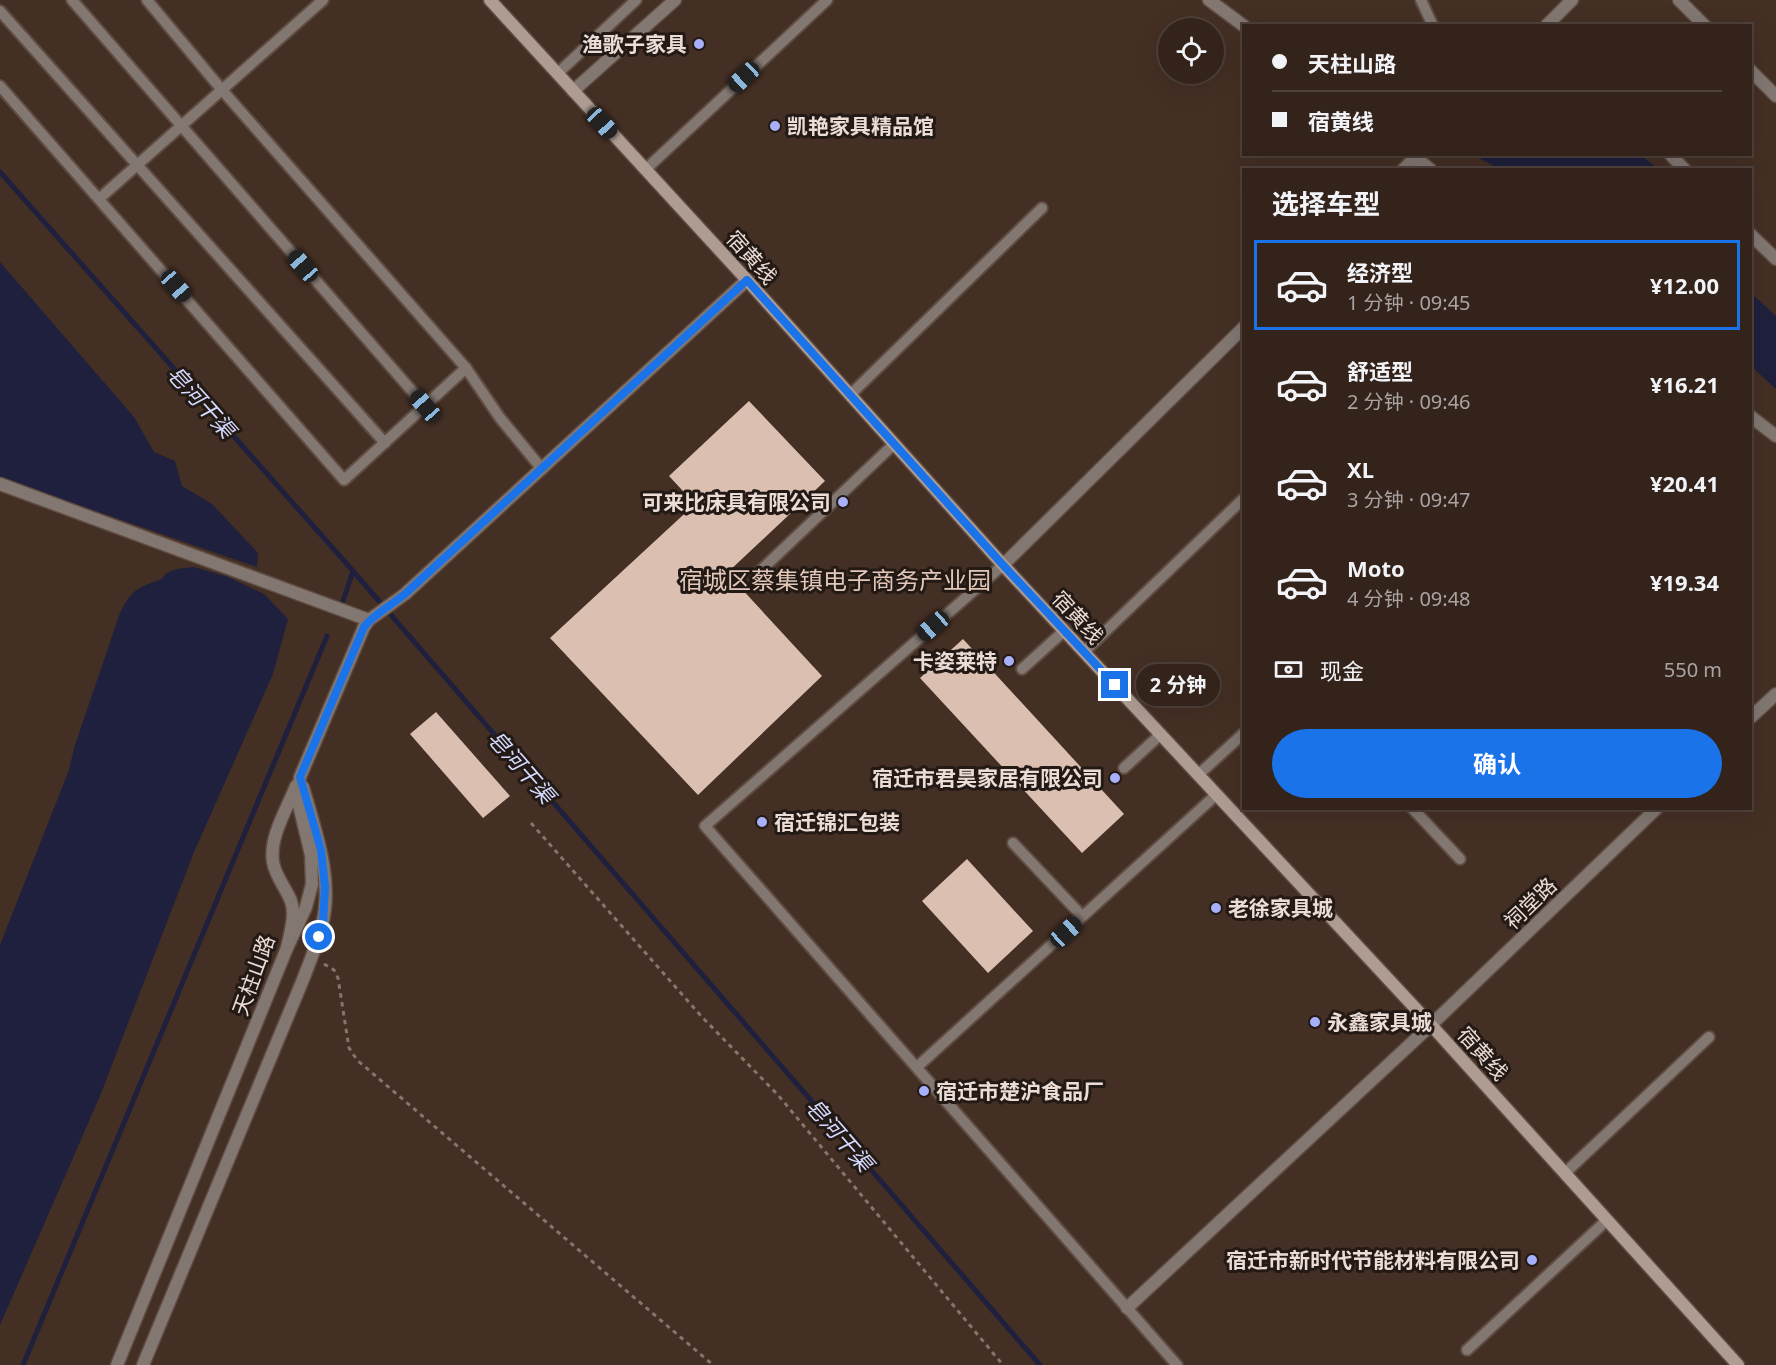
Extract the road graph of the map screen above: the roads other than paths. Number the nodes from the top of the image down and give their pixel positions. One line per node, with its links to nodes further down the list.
1 (72, 0): 23 (lane)
2 (147, 0): 20 (lane)
3 (323, 0): 20 (lane)
4 (490, 0): 18 (main road, 宿黄线)
5 (636, 0): 18 (lane)
6 (675, 0): 21 (street)
7 (827, 0): 30 (lane)
8 (1209, 0): 16 (street)
9 (1421, 0): 13 (lane)
10 (1572, 0): 14 (street)
11 (1679, 0): 15 (street)
12 (0, 11): 26 (lane)
13 (1432, 24)
14 (1548, 24)
15 (1703, 24)
16 (1242, 25)
17 (1752, 72): 22 (street)
18 (557, 75): 21 (main road, 宿黄线)
19 (0, 86): 31 (lane)
20 (222, 90): 23 (lane); 37 (lane)
21 (573, 91): 30 (main road, 宿黄线)
22 (1776, 96)
23 (182, 126): 26 (lane); 39 (lane)
24 (1415, 156): 27 (street); 28 (street)
25 (1672, 156): 29 (street)
26 (136, 166): 31 (lane); 42 (lane)
27 (1405, 168)
28 (1429, 168)
29 (1683, 168)
30 (645, 170): 35 (main road, 宿黄线)
31 (100, 198): 42 (lane)
32 (1042, 208): 38 (lane)
33 (1752, 236): 34 (street)
34 (1776, 259)
35 (747, 280): 38 (main road, 宿黄线); 44 (street)
36 (1242, 329): 47 (street)
37 (466, 368): 39 (lane); 44 (lane)
38 (850, 395): 43 (main road, 宿黄线)
39 (425, 406): 42 (lane)
40 (1752, 418): 41 (street)
41 (1776, 436)
42 (385, 443)
43 (894, 444): 47 (main road, 宿黄线); 48 (lane)
44 (542, 469): 49 (street)
45 (0, 484): 49 (street)
46 (1242, 501): 51 (lane)
47 (1003, 565): 50 (main road, 宿黄线); 69 (lane)
48 (758, 573)
49 (372, 619): 59 (street, 天柱山路)
50 (1064, 631): 51 (main road, 宿黄线); 52 (lane)
51 (1084, 652): 55 (main road, 宿黄线)
52 (1022, 669)
53 (1776, 694): 54 (street)
54 (1752, 716)
55 (1161, 734): 57 (lane); 58 (main road, 宿黄线)
56 (1242, 735): 58 (lane)
57 (1124, 768)
58 (1198, 775): 60 (main road, 宿黄线)
59 (300, 777): 66 (street); 66 (street, 天柱山路); 75 (street)
60 (1217, 794): 65 (lane); 67 (main road, 宿黄线)
61 (1414, 810): 64 (lane)
62 (1654, 810): 67 (street, 祠堂路)
63 (1012, 843): 65 (lane)
64 (1460, 859)
65 (1082, 916): 69 (lane)
66 (287, 948): 74 (street, 天柱山路)
67 (1431, 1025): 70 (main road, 宿黄线); 72 (street, 祠堂路)
68 (1709, 1037): 70 (lane)
69 (917, 1067): 72 (lane)
70 (1565, 1173): 71 (main road, 宿黄线)
71 (1607, 1220): 73 (lane); 77 (main road, 宿黄线)
72 (1127, 1308): 76 (lane)
73 (1467, 1350)
74 (117, 1365)
75 (143, 1365)
76 (1177, 1365)
77 (1738, 1365)

